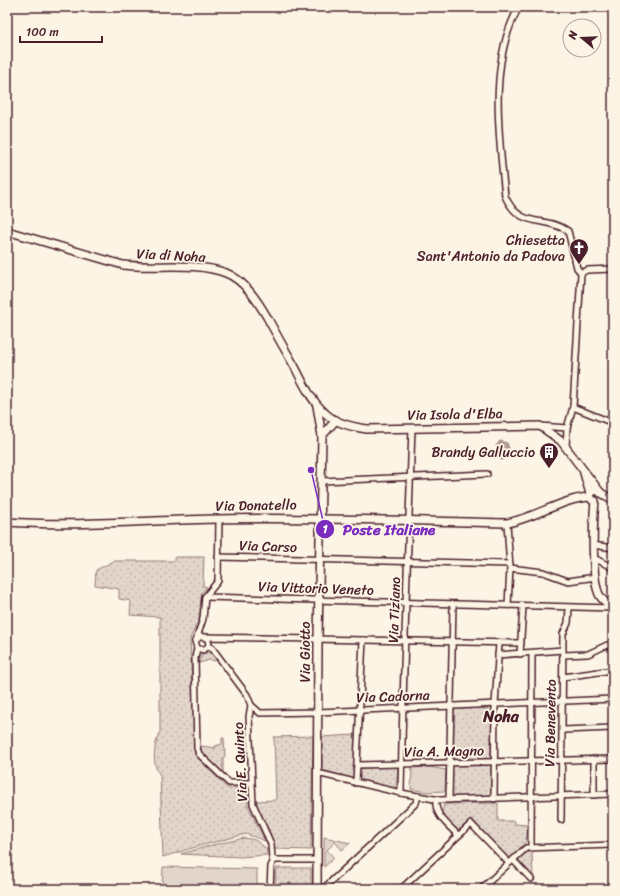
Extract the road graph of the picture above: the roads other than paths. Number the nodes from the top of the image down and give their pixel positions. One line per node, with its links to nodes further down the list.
1 (519, 7): 4 (street)
2 (7, 231): 5 (street, Via di Noha)
3 (613, 269): 4 (street)
4 (582, 273): 6 (street)
5 (316, 404): 7 (street, Via Isola d'Elba); 12 (street, Via Giotto)
6 (573, 407): 8 (street); 11 (street)
7 (336, 420): 10 (street, Via Isola d'Elba); 12 (street)
8 (613, 423)
9 (540, 426): 10 (street, Via Isola d'Elba); 11 (street); 13 (street)
10 (412, 428): 15 (street, Via Tiziano)
11 (567, 428): 13 (street)
12 (322, 436): 16 (street, Via Giotto)
13 (566, 447): 17 (street)
14 (487, 474): 15 (street)
15 (410, 477): 16 (street); 21 (street, Via Tiziano)
16 (321, 481): 19 (street, Via Giotto)
17 (595, 497): 18 (street); 23 (street, Via Donatello); 24 (street)
18 (611, 499)
19 (319, 518): 20 (street, Via Donatello); 21 (street, Via Donatello); 28 (street, Via Giotto)
20 (219, 519): 22 (street, Via Donatello); 26 (street)
21 (409, 521): 23 (street, Via Donatello); 29 (street, Via Tiziano)
22 (7, 522)
23 (507, 523): 30 (street)
24 (594, 545): 25 (street); 27 (street)
25 (613, 548)
26 (218, 557): 28 (street, Via Carso); 33 (street)
27 (594, 558): 31 (street); 32 (street)
28 (319, 560): 29 (street, Via Carso); 34 (street, Via Giotto)
29 (408, 562): 30 (street, Via Carso); 35 (street, Via Tiziano)
30 (510, 566): 32 (street, Via Carso); 37 (street)
31 (613, 568)
32 (596, 577): 40 (street)
33 (205, 597): 34 (street, Via Vittorio Veneto); 41 (street)
34 (318, 601): 35 (street, Via Vittorio Veneto); 43 (street, Via Giotto)
35 (406, 603): 36 (street, Via Vittorio Veneto); 45 (street, Via Tiziano)
36 (453, 604): 37 (street, Via Vittorio Veneto); 46 (street)
37 (508, 605): 38 (street, Via Vittorio Veneto)
38 (522, 606): 39 (street, Via Vittorio Veneto); 48 (street)
39 (569, 608): 40 (street, Via Vittorio Veneto); 52 (street, Via Benevento)
40 (613, 609)
41 (197, 637): 42 (street); 51 (street)
42 (205, 637): 43 (street); 49 (street)
43 (318, 639): 44 (street); 66 (street, Via Giotto)
44 (363, 640): 45 (street); 65 (street)
45 (406, 642): 46 (street); 64 (street, Via Tiziano)
46 (452, 642): 47 (street); 63 (street)
47 (499, 643): 48 (street); 54 (street)
48 (521, 643): 55 (street)
49 (209, 646): 51 (street); 61 (street)
50 (613, 647): 52 (street)
51 (197, 648): 78 (street)
52 (563, 652): 53 (street); 57 (street, Via Benevento)
53 (532, 653): 55 (street); 60 (street)
54 (498, 654): 55 (street); 62 (street)
55 (520, 654)
56 (613, 670): 57 (street)
57 (563, 677): 59 (street, Via Benevento)
58 (613, 699): 59 (street, Via Cadorna)
59 (563, 701): 60 (street, Via Cadorna); 68 (street, Via Benevento)
60 (532, 702): 62 (street, Via Cadorna); 71 (street)
61 (251, 705): 66 (street, Via Cadorna); 78 (street, Via E. Quinto)
62 (495, 705): 63 (street, Via Cadorna); 73 (street)
63 (450, 706): 64 (street, Via Cadorna); 74 (street)
64 (401, 708): 65 (street, Via Cadorna); 75 (street, Via Tiziano)
65 (359, 710): 66 (street, Via Cadorna); 76 (street)
66 (318, 712): 77 (street, Via Giotto)
67 (613, 728): 68 (street)
68 (563, 730): 72 (street, Via Benevento)
69 (594, 759): 70 (street, Via A. Magno); 72 (street, Via A. Magno); 82 (street)
70 (613, 759)
71 (531, 760): 72 (street, Via A. Magno); 73 (street, Via A. Magno); 85 (street)
72 (562, 760): 84 (street, Via Benevento)
73 (494, 762): 74 (street, Via A. Magno); 87 (street)
74 (449, 763): 75 (street, Via A. Magno); 88 (street)
75 (401, 764): 76 (street, Via A. Magno); 80 (street, Via Tiziano)
76 (357, 765): 79 (street)
77 (317, 773): 79 (street); 94 (street, Via Giotto)
78 (251, 783): 93 (street, Via E. Quinto)
79 (356, 783): 80 (street)
80 (401, 793): 83 (street)
81 (613, 794): 82 (street)
82 (594, 795): 84 (street)
83 (418, 796): 86 (street); 99 (street)
84 (561, 796): 85 (street); 89 (street, Via Benevento)
85 (531, 798): 87 (street); 92 (street)
86 (436, 799): 88 (street); 90 (street)
87 (494, 799): 88 (street)
88 (449, 800)
89 (561, 820)
90 (458, 835): 95 (street); 100 (street)
91 (613, 845): 92 (street)
92 (531, 848): 95 (street)
93 (274, 860): 94 (street); 97 (street)
94 (317, 860): 98 (street, Via Giotto)
95 (511, 862): 96 (street); 101 (street)
96 (531, 879)
97 (270, 889)
98 (317, 889)
99 (323, 889)
100 (401, 889)
101 (481, 889)

